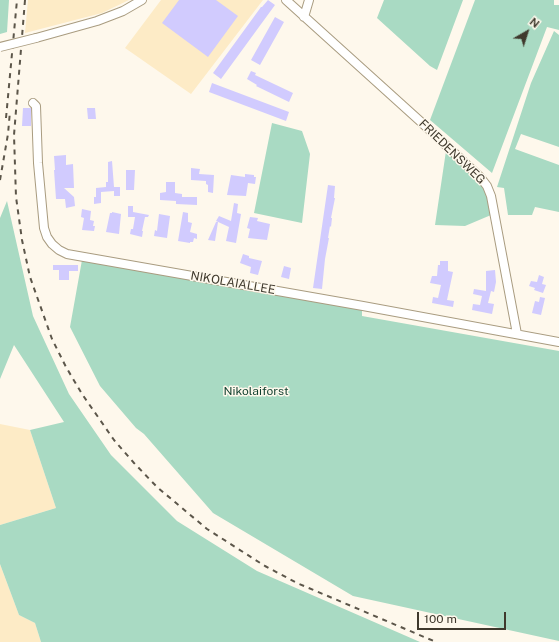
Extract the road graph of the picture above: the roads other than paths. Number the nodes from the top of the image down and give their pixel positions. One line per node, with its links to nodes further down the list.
1 (142, 0): 5 (street, bridge)
2 (286, 0): 4 (street, FRIEDENSWEG)
3 (309, 0): 4 (street)
4 (304, 17): 7 (street, FRIEDENSWEG)
5 (0, 47)
6 (33, 103): 7 (street, NIKOLAIALLEE)
7 (517, 334): 8 (street, NIKOLAIALLEE)
8 (559, 342)

